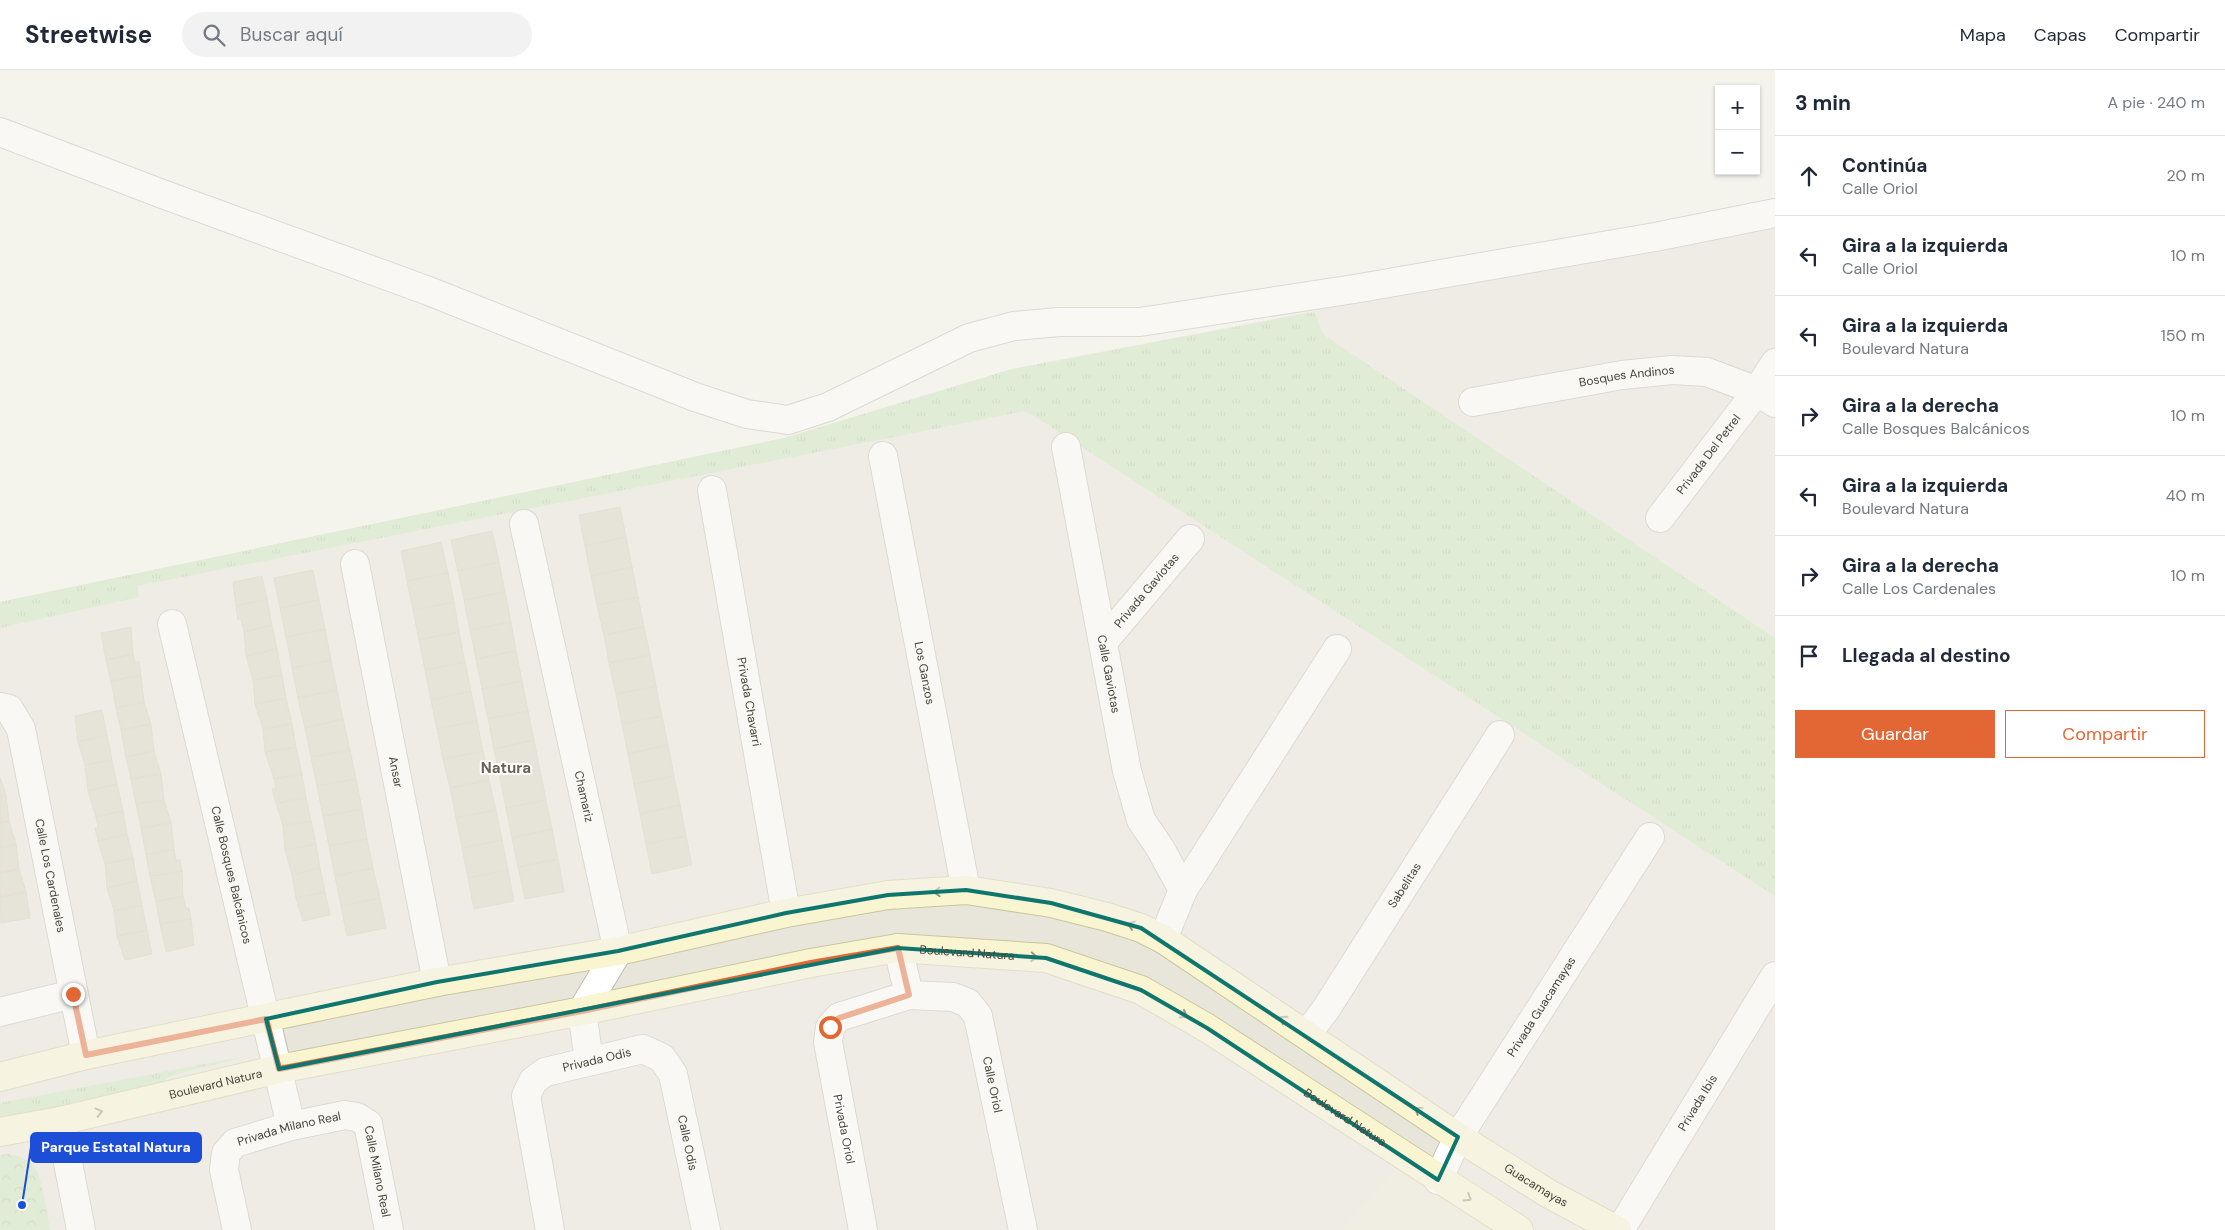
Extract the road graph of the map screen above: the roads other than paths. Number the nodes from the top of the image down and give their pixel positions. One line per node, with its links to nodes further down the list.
1 (0, 132): 2 (street)
2 (1775, 213)
3 (1775, 363): 4 (street, Privada Del Petrel)
4 (1766, 397): 5 (street, Bosques Andinos); 9 (street, Privada Del Petrel)
5 (1473, 402)
6 (1066, 447): 14 (street, Calle Gaviotas)
7 (883, 456): 19 (street, Los Ganzos)
8 (712, 490): 21 (street, Privada Chavarri)
9 (1660, 518)
10 (524, 524): 24 (street, Chamariz)
11 (1190, 539): 14 (street, Privada Gaviotas)
12 (354, 564): 26 (street, Ansar)
13 (172, 624): 31 (street, Calle Bosques Balcánicos)
14 (1104, 641): 20 (street, Calle Gaviotas)
15 (1337, 649): 20 (street)
16 (0, 707): 27 (street, Calle Los Cardenales)
17 (1500, 735): 33 (street, Sabelitas)
18 (1650, 837): 43 (street, Privada Guacamayas)
19 (966, 890): 21 (street, one-way to 21); 22 (street, one-way to 19)
20 (1183, 890): 22 (street)
21 (786, 913): 24 (street)
22 (1163, 939): 33 (street, one-way to 22)
23 (898, 948): 28 (street); 29 (street, Boulevard Natura); 44 (street, Boulevard Natura, one-way to 44)
24 (618, 952): 26 (street); 29 (street)
25 (1775, 976): 53 (street, Privada Ibis)
26 (437, 982): 31 (street)
27 (73, 994): 30 (street); 34 (street, Calle Los Cardenales)
28 (909, 995): 32 (street, Calle Oriol); 51 (street, Calle Oriol)
29 (582, 1011): 36 (street); 37 (street, Boulevard Natura)
30 (0, 1012)
31 (266, 1019): 34 (street); 37 (street, Calle Bosques Balcánicos)
32 (830, 1027): 50 (street, Privada Oriol)
33 (1306, 1034): 43 (street, one-way to 33)
34 (86, 1055): 38 (street)
35 (662, 1058): 36 (street, Privada Odis); 49 (street, Calle Odis)
36 (589, 1061): 48 (street, Privada Odis)
37 (279, 1069): 40 (street, Boulevard Natura, one-way to 37); 41 (street, Calle Bosques Balcánicos)
38 (0, 1077)
39 (357, 1117): 41 (street, Privada Milano Real); 47 (street, Calle Milano Real)
40 (60, 1121): 42 (street, Boulevard Natura); 45 (street)
41 (291, 1126): 46 (street, Privada Milano Real)
42 (0, 1132)
43 (1458, 1137): 44 (street, Privada Guacamayas); 53 (street, Guacamayas)
44 (1438, 1180): 52 (street, Boulevard Natura, one-way to 52)
45 (81, 1230)
46 (236, 1230)
47 (389, 1230)
48 (550, 1230)
49 (706, 1230)
50 (863, 1230)
51 (1023, 1230)
52 (1519, 1230)
53 (1619, 1230)

